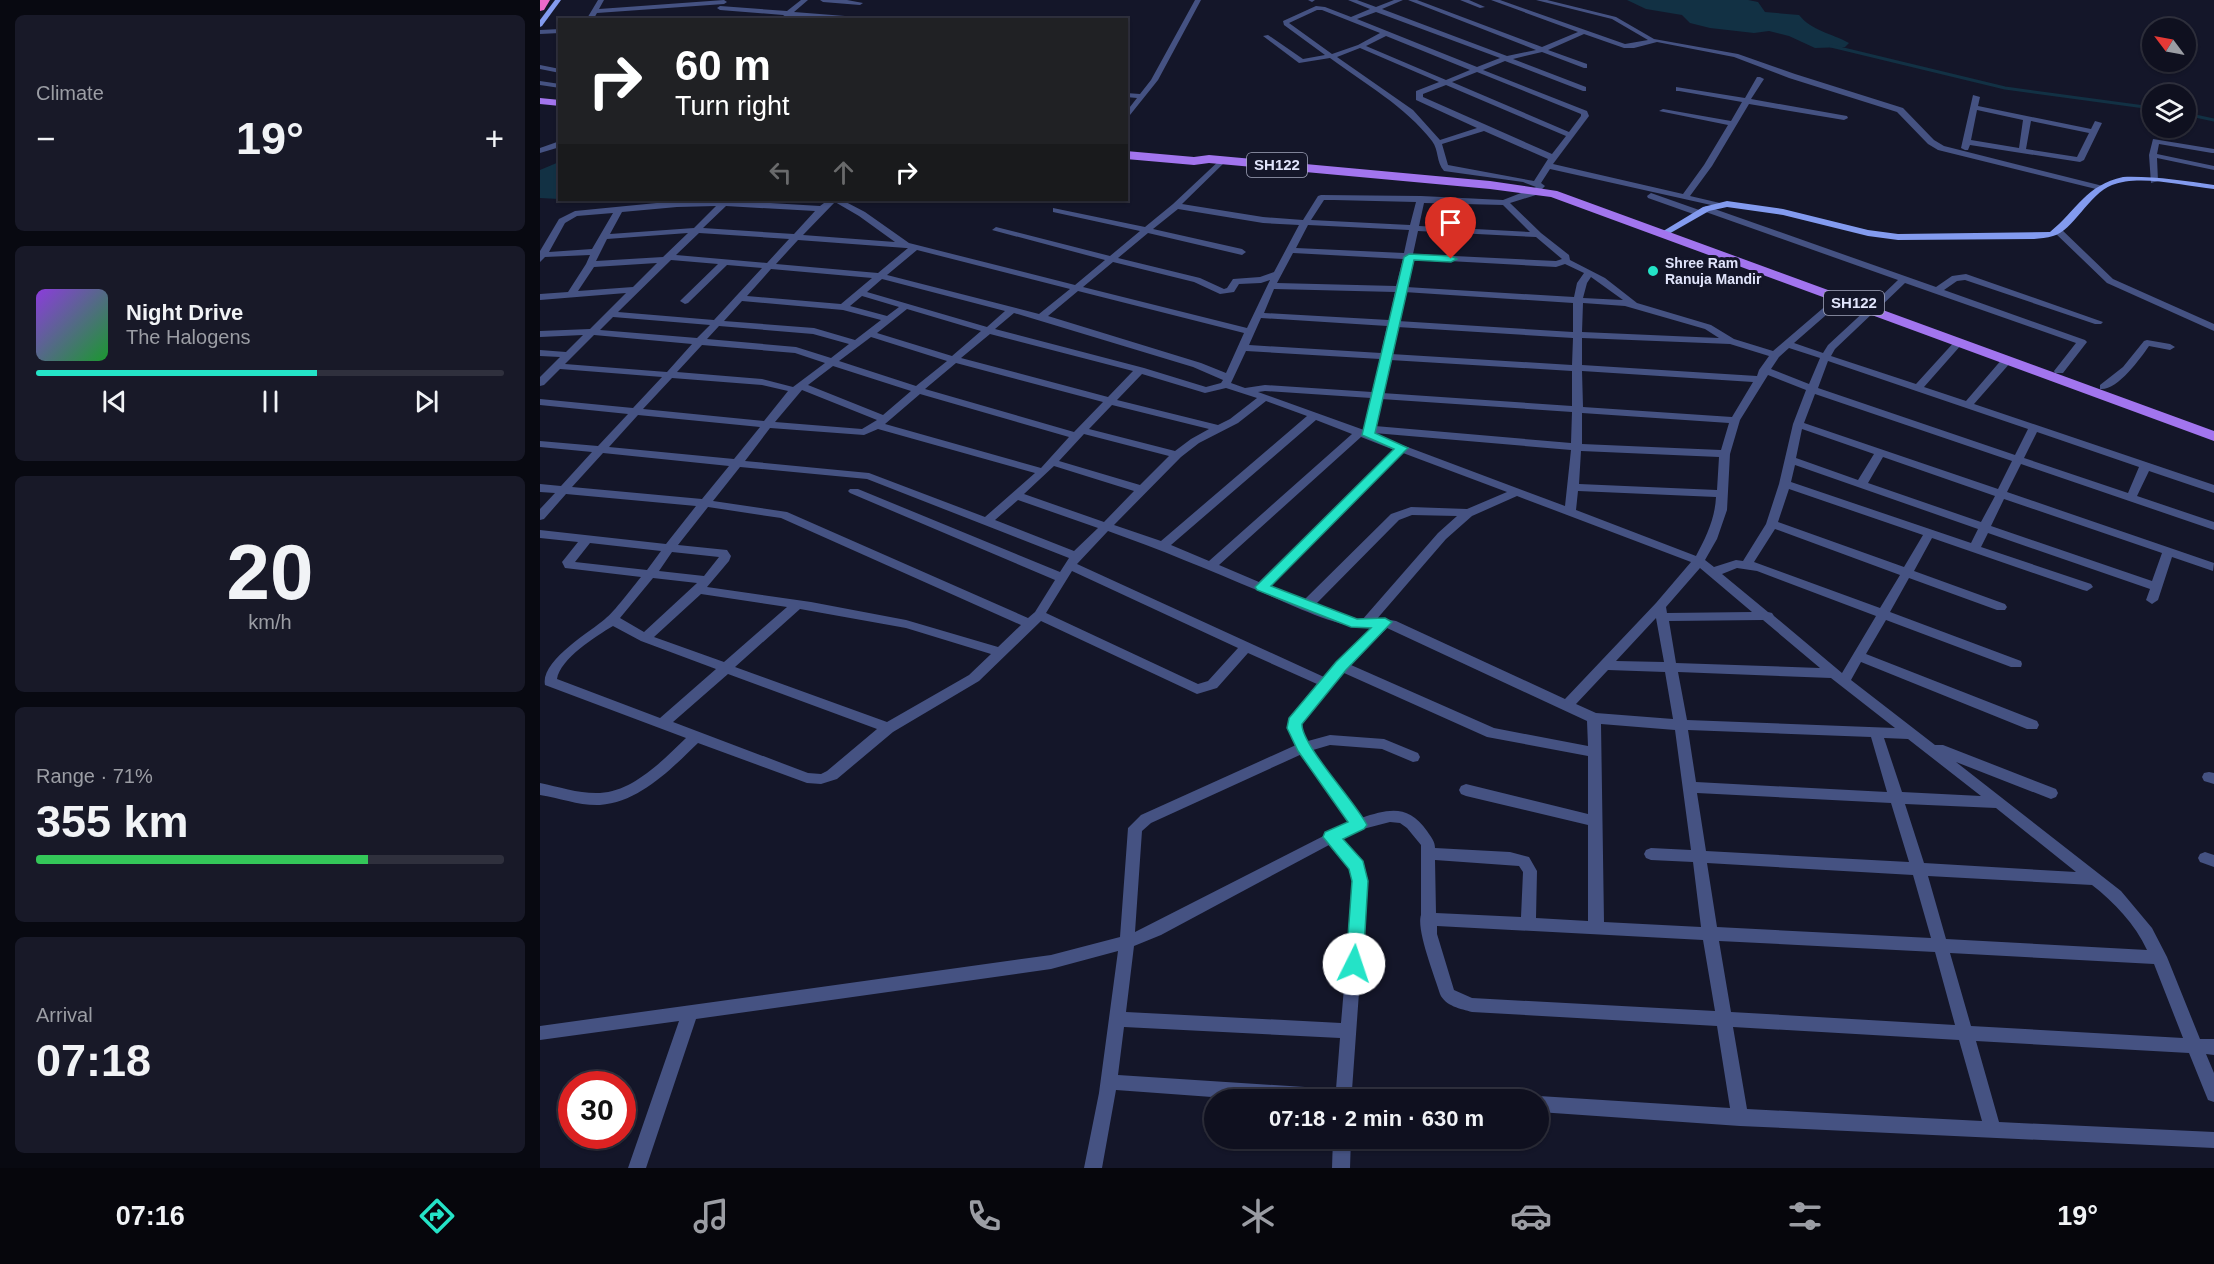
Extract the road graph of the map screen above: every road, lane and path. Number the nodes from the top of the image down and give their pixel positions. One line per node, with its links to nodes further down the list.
1 (545, 0): 19 (highway)
2 (558, 0): 29 (street)
3 (601, 0): 22 (street)
4 (638, 0): 20 (street)
5 (805, 0): 23 (street)
6 (823, 0): 15 (street)
7 (1198, 0): 54 (street)
8 (1351, 0): 21 (street)
9 (1382, 0): 16 (street)
10 (1400, 0): 16 (street)
11 (1411, 0): 37 (street)
12 (1463, 0): 18 (street)
13 (1494, 0): 32 (street)
14 (1539, 0): 35 (street)
15 (860, 3)
16 (1391, 4): 21 (street)
17 (721, 6): 20 (street); 23 (street)
18 (1482, 7)
19 (540, 8)
20 (634, 8): 22 (street); 25 (street)
21 (1378, 9): 28 (street); 39 (street)
22 (594, 11): 24 (street)
23 (788, 14): 26 (street); 27 (street)
24 (590, 18)
25 (628, 18)
26 (783, 18)
27 (845, 18)
28 (1349, 20): 33 (street); 38 (street)
29 (540, 25)
30 (558, 31): 31 (street)
31 (540, 32)
32 (1584, 32): 35 (street); 37 (street)
33 (1384, 34): 36 (street); 43 (street)
34 (1266, 36): 38 (street)
35 (1652, 40): 78 (street)
36 (1360, 46): 38 (street); 47 (street)
37 (1541, 50): 39 (street); 40 (street)
38 (1332, 56): 71 (street)
39 (1506, 58): 43 (street); 50 (street)
40 (1584, 66)
41 (540, 67): 42 (street)
42 (558, 71)
43 (1475, 71): 47 (street); 69 (street)
44 (558, 79): 48 (street)
45 (1760, 79): 57 (street)
46 (540, 83): 48 (street)
47 (1445, 83): 67 (street); 69 (street)
48 (549, 84): 49 (street)
49 (558, 86)
50 (1583, 89)
51 (1679, 89): 57 (street)
52 (540, 95): 55 (main road)
53 (1128, 95): 54 (street)
54 (1143, 96): 62 (street)
55 (558, 97)
56 (1976, 97): 60 (street)
57 (1748, 100): 63 (street); 66 (street)
58 (540, 101): 59 (main road)
59 (558, 103)
60 (1974, 108): 64 (street); 70 (street)
61 (1663, 111): 66 (street)
62 (1128, 116)
63 (1845, 118)
64 (2027, 119): 68 (street); 75 (street)
65 (2098, 123): 68 (street)
66 (1733, 124): 90 (street)
67 (1484, 128): 71 (street); 82 (street)
68 (2093, 132): 80 (street)
69 (1570, 135): 82 (street)
70 (1966, 142): 75 (street); 78 (street)
71 (1438, 143): 87 (street)
72 (558, 145): 74 (street)
73 (1128, 147): 81 (main road, SH122)
74 (540, 151)
75 (2022, 151): 80 (street)
76 (2212, 151): 79 (street)
77 (1128, 155): 81 (main road, SH122)
78 (1963, 155): 84 (street)
79 (2152, 155): 83 (street); 85 (street)
80 (2057, 157): 84 (street)
81 (1216, 160): 87 (main road, SH122); 98 (street)
82 (1551, 162): 86 (street); 87 (street)
83 (2214, 168)
84 (2046, 174): 89 (street)
85 (2154, 181): 88 (street); 89 (street)
86 (1619, 183): 90 (street); 102 (street)
87 (1539, 187): 96 (street); 109 (main road, SH122)
88 (2214, 187)
89 (2100, 188): 108 (street)
90 (1685, 197): 97 (street)
91 (1421, 199): 96 (street); 103 (street); 104 (street)
92 (727, 201): 95 (street); 99 (street); 105 (street)
93 (831, 201): 99 (street)
94 (839, 201): 113 (street)
95 (667, 202): 100 (street)
96 (1505, 203): 110 (street)
97 (1716, 205): 102 (street); 108 (street)
98 (1176, 206): 103 (street); 107 (street)
99 (822, 209): 112 (street)
100 (619, 210): 111 (street); 117 (street)
101 (1056, 210): 107 (street)
102 (1703, 211): 109 (street); 128 (street)
103 (1304, 224): 104 (street); 114 (street)
104 (1414, 228): 110 (street); 118 (street)
105 (697, 230): 111 (street); 112 (street); 120 (street)
106 (996, 230): 119 (street)
107 (1147, 230): 116 (street); 119 (street)
108 (2057, 230): 153 (street)
109 (1668, 231): 136 (main road, SH122)
110 (1538, 235): 121 (street)
111 (604, 237): 115 (street)
112 (797, 237): 113 (street); 124 (street)
113 (910, 246): 127 (street); 130 (street)
114 (1291, 250): 118 (street); 126 (street)
115 (595, 252): 117 (street); 123 (street)
116 (1242, 252)
117 (541, 257)
118 (1409, 257): 121 (street); 132 (street)
119 (1112, 258): 126 (street); 130 (street)
120 (666, 259): 122 (street); 123 (street); 131 (street)
121 (1566, 261): 125 (street)
122 (725, 262): 124 (street); 140 (street)
123 (591, 264): 135 (street)
124 (769, 266): 127 (street); 138 (street)
125 (1589, 273): 139 (street); 141 (street)
126 (1278, 274): 129 (street)
127 (881, 276): 134 (street); 145 (street)
128 (1904, 279): 133 (street); 144 (street)
129 (1271, 286): 132 (street); 147 (street)
130 (1074, 288): 148 (street); 156 (street)
131 (633, 290): 135 (street); 146 (street)
132 (1401, 290): 139 (street); 150 (street)
133 (1937, 291): 151 (street); 178 (street)
134 (861, 293): 142 (street); 143 (street)
135 (571, 294): 137 (street)
136 (1843, 296): 144 (main road, SH122); 164 (street)
137 (540, 297)
138 (741, 297): 143 (street); 152 (street)
139 (1578, 298): 141 (street); 159 (street)
140 (685, 301)
141 (1634, 304): 160 (street)
142 (906, 306): 149 (street); 154 (street)
143 (843, 307): 149 (street)
144 (1874, 307): 162 (main road, SH122); 170 (street); 178 (main road, SH122)
145 (1012, 310): 148 (street); 154 (street)
146 (610, 314): 152 (street); 155 (street)
147 (1258, 315): 150 (street); 156 (street)
148 (1041, 317): 181 (street)
149 (887, 319): 158 (street)
150 (1393, 322): 159 (street); 171 (street)
151 (2098, 322)
152 (716, 324): 161 (street); 163 (street)
153 (2214, 328)
154 (988, 330): 172 (street); 177 (street)
155 (591, 332): 157 (street); 161 (street); 168 (street)
156 (1251, 332): 166 (street)
157 (540, 334)
158 (870, 334): 163 (street); 172 (street)
159 (1577, 335): 160 (street); 176 (street)
160 (1731, 341): 169 (street)
161 (700, 342): 174 (street); 179 (street)
162 (1959, 342): 173 (main road, SH122); 185 (street)
163 (856, 343): 174 (street)
164 (1787, 344): 169 (street); 170 (street)
165 (2170, 347): 183 (street)
166 (1245, 348): 171 (street); 181 (street)
167 (540, 353): 168 (street)
168 (567, 355): 175 (street)
169 (1775, 355): 180 (street)
170 (1825, 357): 185 (street); 186 (street)
171 (1386, 358): 176 (street); 190 (street)
172 (952, 359): 187 (street); 191 (street)
173 (2007, 360): 193 (street); 194 (main road, SH122)
174 (833, 362): 184 (street); 187 (street)
175 (557, 366): 179 (street); 182 (street)
176 (1576, 369): 180 (street); 196 (street)
177 (1140, 370): 181 (street); 191 (street)
178 (2059, 371): 183 (main road, SH122)
179 (669, 375): 184 (street); 195 (street)
180 (1761, 375): 186 (street); 198 (street)
181 (1227, 382): 188 (street)
182 (540, 383)
183 (2104, 387): 194 (main road, SH122)
184 (798, 388): 199 (street); 201 (street)
185 (1918, 388): 193 (street)
186 (1812, 389): 200 (street); 216 (street)
187 (917, 390): 199 (street); 206 (street)
188 (1245, 391): 189 (street); 190 (street)
189 (1265, 397): 197 (street); 204 (street)
190 (1377, 398): 196 (street); 205 (street)
191 (1110, 401): 204 (street); 206 (street)
192 (540, 402): 195 (street)
193 (1968, 405): 202 (street)
194 (2151, 408): 203 (main road, SH122); 207 (main road, SH122)
195 (637, 410): 201 (street); 211 (street)
196 (1576, 411): 198 (street); 209 (street)
197 (1315, 415): 205 (street); 246 (street)
198 (1735, 420): 213 (street)
199 (880, 422): 201 (street); 220 (street)
200 (1798, 424): 212 (street); 215 (street)
201 (768, 425): 218 (street)
202 (2034, 427): 216 (street); 219 (street)
203 (2214, 427)
204 (1220, 429): 214 (street)
205 (1366, 432): 209 (street); 210 (street); 253 (street)
206 (1079, 433): 214 (street); 217 (street)
207 (2214, 436)
208 (540, 444): 211 (street)
209 (1575, 447): 213 (street); 223 (street)
210 (1402, 448): 229 (street); 260 (street)
211 (602, 450): 218 (street); 227 (street)
212 (1880, 453): 222 (street); 232 (street)
213 (1725, 454): 230 (street)
214 (1177, 456): 226 (street)
215 (1790, 460): 221 (street); 222 (street)
216 (2018, 460): 232 (street); 233 (street)
217 (1052, 462): 220 (street); 226 (street)
218 (735, 463): 234 (street); 238 (street)
219 (2146, 465): 225 (street); 233 (street)
220 (1043, 472): 231 (street)
221 (1785, 484): 239 (street); 244 (street)
222 (1861, 485): 242 (street)
223 (1574, 487): 230 (street); 235 (street)
224 (540, 488): 227 (street)
225 (2214, 489)
226 (1143, 490): 240 (street)
227 (562, 491): 234 (street); 237 (street)
228 (854, 491): 258 (street)
229 (1517, 492): 235 (street); 236 (street)
230 (1722, 494): 251 (street)
231 (1018, 495): 238 (street); 240 (street)
232 (2000, 495): 242 (street); 249 (street)
233 (2131, 498): 241 (street)
234 (704, 503): 247 (street); 270 (street)
235 (1570, 512): 251 (street)
236 (1468, 513): 265 (street); 273 (street)
237 (540, 516)
238 (987, 521): 250 (street)
239 (1772, 524): 252 (street); 256 (street)
240 (1106, 525): 246 (street); 250 (street)
241 (2214, 526)
242 (1984, 527): 248 (street); 262 (street)
243 (540, 534): 245 (street)
244 (1929, 534): 248 (street); 256 (street)
245 (586, 539): 247 (street); 257 (street)
246 (1163, 546): 253 (street)
247 (669, 548): 257 (street); 259 (street)
248 (1974, 549): 261 (street)
249 (2168, 552): 254 (street); 262 (street)
250 (1072, 560): 258 (street); 275 (street)
251 (1699, 561): 255 (street); 267 (street)
252 (1747, 564): 255 (street); 268 (street)
253 (1210, 566): 260 (street)
254 (2213, 567)
255 (1714, 572): 269 (street)
256 (1906, 573): 266 (street); 268 (street)
257 (650, 574): 259 (street); 271 (street)
258 (1060, 577): 270 (street)
259 (702, 585): 264 (street); 274 (street)
260 (1261, 587): 265 (street)
261 (2087, 587)
262 (2156, 587): 263 (street)
263 (2152, 600)
264 (798, 604): 276 (street); 281 (street)
265 (1306, 606): 273 (street)
266 (2001, 607)
267 (1661, 612): 269 (street); 279 (street); 282 (street)
268 (1884, 614): 277 (street); 278 (street)
269 (1768, 616): 283 (street)
270 (1034, 619): 275 (street); 276 (street)
271 (613, 620): 274 (street); 287 (street)
272 (1385, 622): 273 (street); 280 (street); 285 (street)
273 (1364, 625)
274 (645, 638): 281 (street)
275 (1247, 646): 284 (street)
276 (1000, 652): 290 (street)
277 (1860, 656): 283 (street); 289 (street)
278 (2016, 664)
279 (1605, 665): 282 (street); 285 (street)
280 (1341, 666): 284 (street); 296 (street)
281 (725, 669): 287 (street); 290 (street)
282 (1671, 669): 283 (street); 288 (street)
283 (1840, 677): 292 (street)
284 (1326, 683): 295 (street)
285 (1568, 704): 286 (street)
286 (1594, 718): 288 (street); 296 (street)
287 (661, 724): 293 (street)
288 (1681, 725): 291 (street); 298 (street)
289 (2032, 725)
290 (888, 728): 293 (street)
291 (1876, 732): 292 (street); 302 (street)
292 (1912, 734): 294 (street)
293 (696, 737): 299 (street)
294 (1926, 744): 301 (street); 303 (street)
295 (1304, 747): 297 (street); 305 (street); 316 (street)
296 (1593, 752): 304 (street)
297 (1413, 757)
298 (1690, 787): 302 (street); 309 (street)
299 (540, 789)
300 (1466, 790): 304 (street)
301 (2051, 793)
302 (1897, 799): 303 (street); 310 (street)
303 (2001, 803): 311 (street)
304 (1594, 821): 314 (street)
305 (1358, 825): 306 (street); 307 (street)
306 (1331, 837): 316 (street); 322 (street)
307 (1428, 854): 312 (street); 313 (street)
308 (1651, 854): 309 (street)
309 (1698, 856): 310 (street); 315 (street)
310 (1918, 867): 311 (street); 317 (street)
311 (2098, 879): 318 (street)
312 (1427, 919): 313 (street); 321 (street)
313 (1528, 925): 314 (street)
314 (1596, 929): 315 (street)
315 (1710, 935): 317 (street); 321 (street)
316 (1126, 942): 319 (street); 320 (street)
317 (1940, 947): 318 (street); 324 (street)
318 (2159, 957): 325 (street)
319 (690, 1012): 323 (street); 336 (street)
320 (1116, 1019): 322 (street); 327 (street)
321 (1724, 1020): 324 (street); 332 (street)
322 (1349, 1031): 329 (street)
323 (540, 1032)
324 (1965, 1034): 325 (street); 333 (street)
325 (2196, 1046): 326 (street); 330 (street)
326 (2214, 1047)
327 (1108, 1082): 328 (street); 337 (street)
328 (1211, 1089)
329 (1344, 1089)
330 (2214, 1094)
331 (1549, 1105): 332 (street)
332 (1740, 1118): 333 (street)
333 (1993, 1130): 334 (street)
334 (2214, 1140)
335 (1342, 1149): 338 (street)
336 (637, 1168)
337 (1093, 1168)
338 (1341, 1168)

